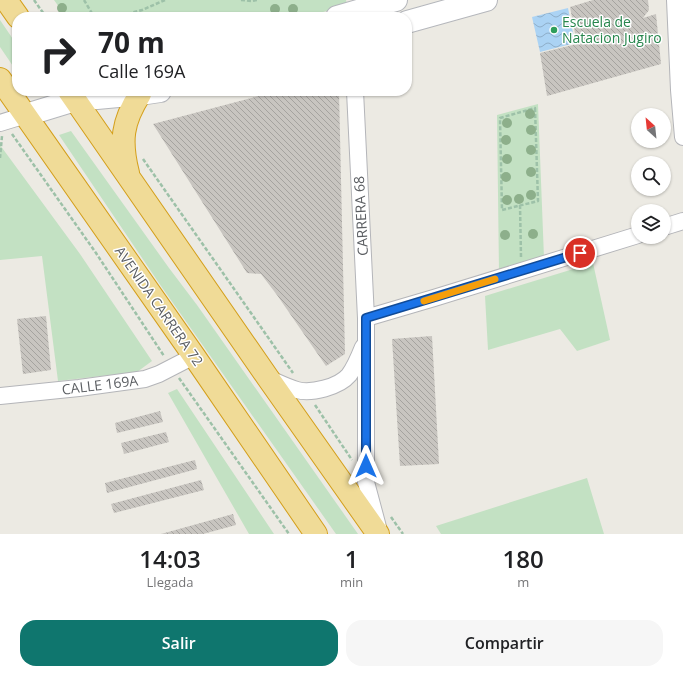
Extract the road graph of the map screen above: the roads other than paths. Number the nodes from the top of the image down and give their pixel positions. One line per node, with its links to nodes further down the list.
1 (6, 0): 6 (highway)
2 (396, 0): 5 (main road)
3 (486, 0): 9 (main road)
4 (675, 0): 19 (street)
5 (369, 4): 7 (main road); 8 (main road)
6 (14, 12)
7 (349, 12)
8 (381, 12)
9 (412, 21)
10 (0, 79): 11 (highway, AVENIDA CARRERA 72)
11 (12, 96)
12 (12, 96): 17 (highway, AVENIDA CARRERA 72)
13 (70, 96): 17 (main road)
14 (73, 96): 20 (highway)
15 (147, 96): 20 (highway)
16 (355, 96): 24 (street, CARRERA 68)
17 (26, 115): 18 (street); 26 (highway, AVENIDA CARRERA 72)
18 (2, 122)
19 (683, 137)
20 (129, 178): 27 (highway)
21 (683, 222): 22 (street)
22 (671, 225)
23 (631, 237): 24 (street)
24 (366, 318): 25 (street, CARRERA 68)
25 (366, 340): 27 (street, CARRERA 68); 30 (street, CARRERA 68)
26 (194, 356): 28 (street, CALLE 169A); 29 (highway, AVENIDA CARRERA 72)
27 (268, 378): 30 (highway)
28 (0, 396)
29 (316, 534)
30 (379, 534)

